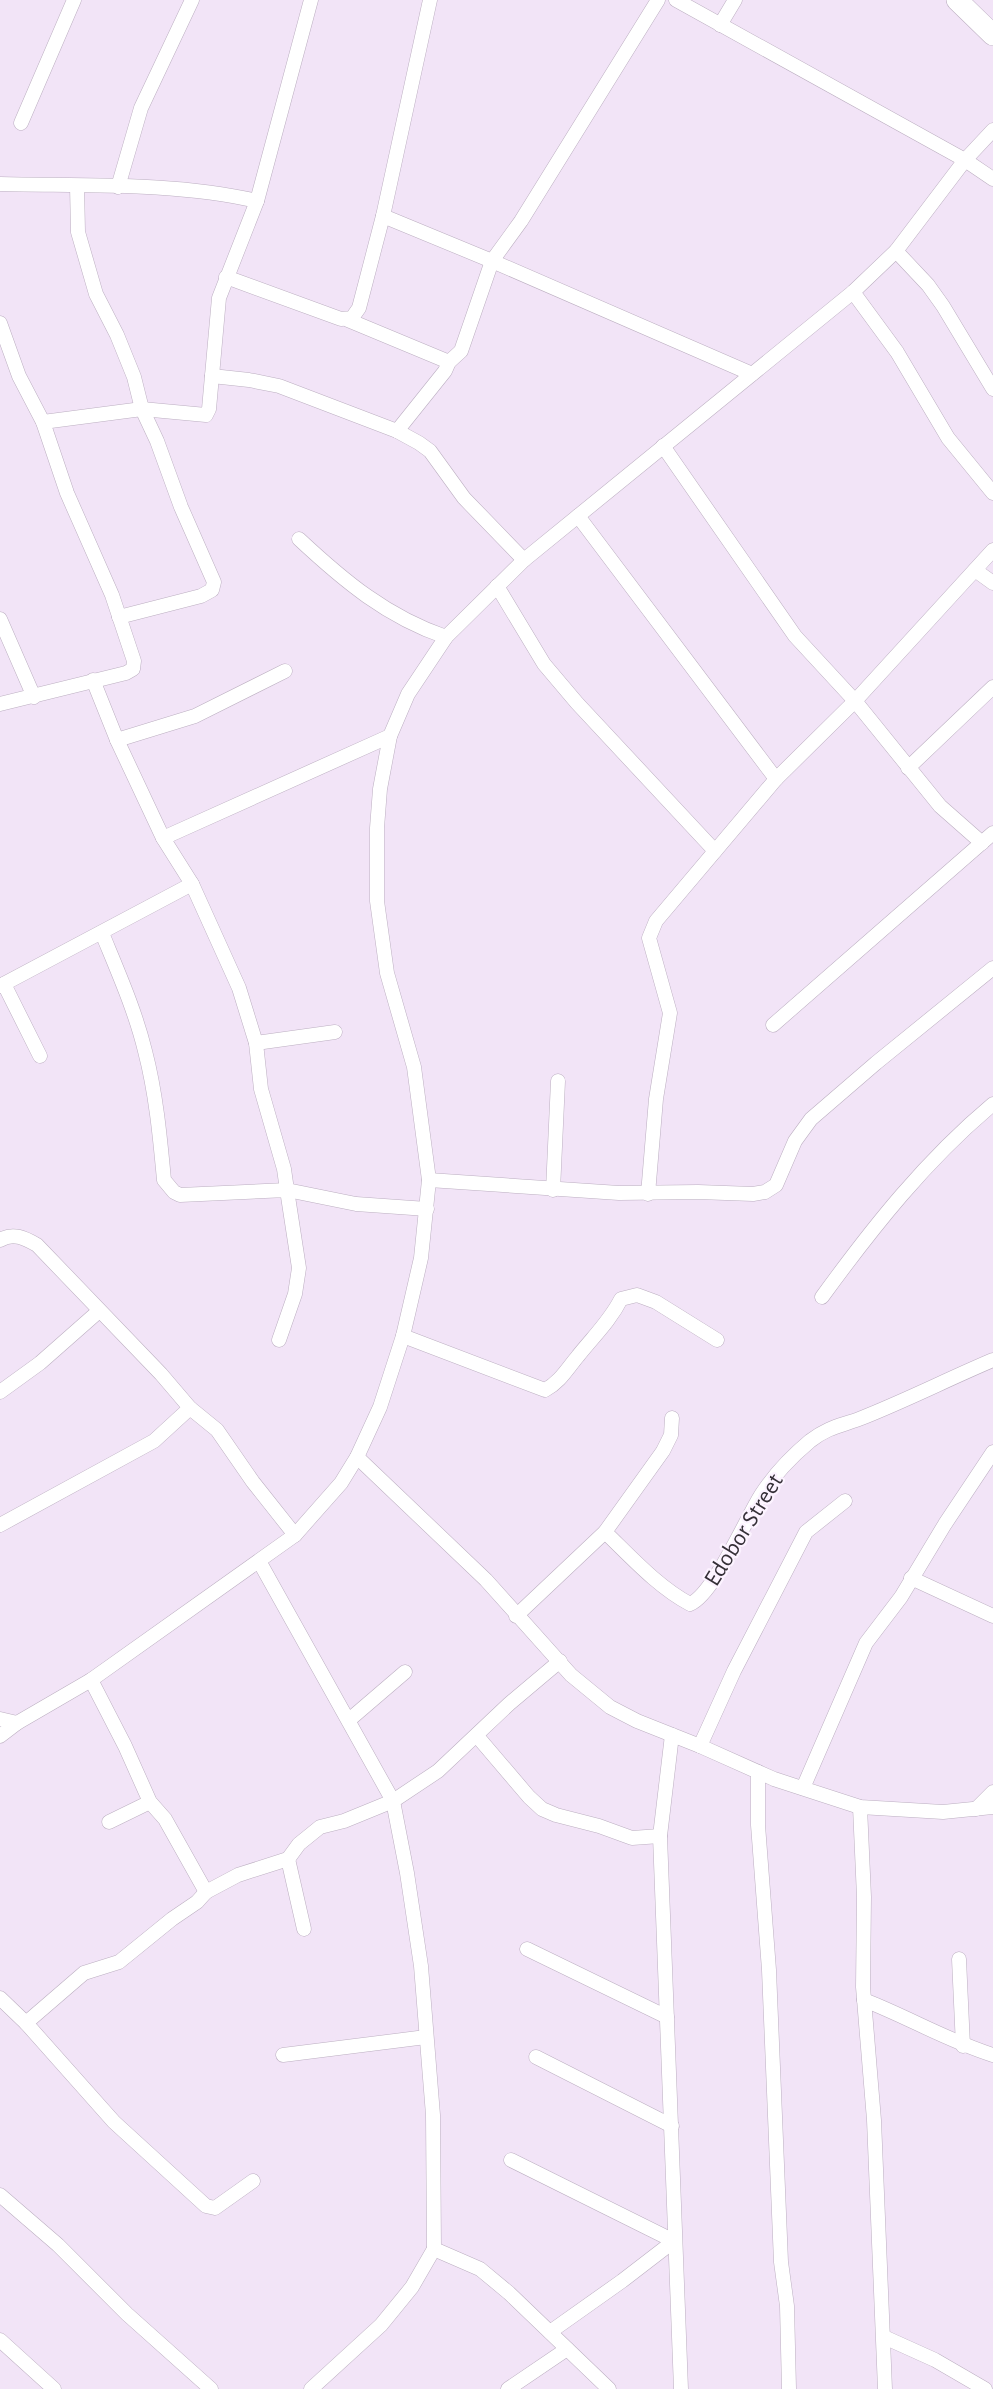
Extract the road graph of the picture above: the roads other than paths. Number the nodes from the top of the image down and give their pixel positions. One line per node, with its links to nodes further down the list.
1 (74, 0): 11 (street)
2 (192, 0): 17 (street)
3 (311, 0): 18 (street)
4 (430, 0): 19 (street)
5 (658, 0): 21 (street)
6 (676, 0): 9 (street)
7 (735, 0): 9 (street)
8 (957, 0): 10 (highway)
9 (720, 25): 13 (street)
10 (993, 35)
11 (21, 123)
12 (993, 130): 13 (street)
13 (965, 160): 14 (street); 20 (street)
14 (993, 179)
15 (0, 183): 16 (street)
16 (77, 186): 17 (street); 30 (street)
17 (118, 188): 18 (street)
18 (257, 201): 22 (street)
19 (383, 216): 21 (street); 24 (street)
20 (896, 251): 23 (street); 29 (street)
21 (492, 261): 26 (street); 27 (street)
22 (226, 277): 24 (street); 28 (street)
23 (853, 292): 27 (street); 34 (street)
24 (348, 320): 26 (street)
25 (0, 323): 31 (street)
26 (449, 362): 32 (street)
27 (752, 374): 33 (street)
28 (212, 376): 30 (street); 32 (street)
29 (993, 389)
30 (142, 410): 31 (street); 42 (street)
31 (43, 422): 42 (street)
32 (397, 431): 38 (street)
33 (663, 446): 35 (street); 49 (street)
34 (993, 493)
35 (578, 516): 38 (street); 54 (street)
36 (299, 539): 44 (street)
37 (993, 550): 39 (street)
38 (524, 560): 41 (street)
39 (975, 570): 40 (street); 49 (street)
40 (993, 583)
41 (497, 586): 44 (street); 58 (street)
42 (119, 617): 46 (street)
43 (0, 619): 48 (street)
44 (446, 637): 51 (street)
45 (285, 671): 52 (street)
46 (93, 680): 48 (street); 52 (street)
47 (993, 687): 53 (street)
48 (34, 697): 50 (street)
49 (855, 701): 53 (street); 54 (street)
50 (0, 704)
51 (390, 736): 56 (street); 69 (street)
52 (117, 740): 56 (street)
53 (908, 768): 57 (street)
54 (776, 779): 58 (street)
55 (993, 833): 57 (street)
56 (163, 838): 59 (street)
57 (982, 843): 63 (street)
58 (715, 851): 72 (street)
59 (192, 884): 60 (street); 65 (street)
60 (102, 933): 62 (street); 70 (street)
61 (993, 968): 72 (street)
62 (2, 985): 66 (street)
63 (773, 1025)
64 (335, 1032): 65 (street)
65 (256, 1043): 70 (street)
66 (40, 1056)
67 (558, 1081): 71 (street)
68 (993, 1104): 75 (street)
69 (429, 1180): 71 (street); 73 (street)
70 (286, 1190): 73 (street); 78 (street)
71 (553, 1190): 72 (street)
72 (648, 1194)
73 (427, 1209): 77 (street)
74 (0, 1240): 76 (street)
75 (822, 1296)
76 (99, 1311): 81 (street); 82 (street)
77 (403, 1336): 79 (street); 85 (street)
78 (279, 1340)
79 (717, 1340)
80 (993, 1360): 88 (street, Edobor Street)
81 (0, 1392)
82 (190, 1408): 87 (street); 89 (street)
83 (672, 1418): 88 (street)
84 (993, 1452): 91 (street)
85 (357, 1457): 89 (street); 92 (street)
86 (845, 1501): 103 (street)
87 (0, 1525)
88 (606, 1532): 92 (street)
89 (296, 1535): 90 (street)
90 (259, 1561): 96 (street); 98 (street)
91 (912, 1578): 93 (street); 105 (street)
92 (516, 1616): 94 (street)
93 (993, 1616)
94 (560, 1661): 100 (street); 102 (street)
95 (405, 1672): 98 (street)
96 (91, 1680): 99 (street); 108 (street)
97 (0, 1719): 99 (street)
98 (349, 1720): 107 (street)
99 (17, 1723): 101 (street)
100 (672, 1735): 103 (street); 113 (street)
101 (0, 1736)
102 (477, 1736): 107 (street); 113 (street)
103 (700, 1746): 104 (street)
104 (758, 1772): 105 (street); 144 (street)
105 (803, 1788): 109 (street)
106 (993, 1792): 111 (street)
107 (393, 1801): 114 (street); 123 (street)
108 (150, 1802): 112 (street); 115 (street)
109 (860, 1807): 111 (street); 120 (street)
110 (993, 1807): 111 (street)
111 (976, 1809)
112 (109, 1822)
113 (660, 1836): 121 (street)
114 (288, 1859): 115 (street); 116 (street)
115 (206, 1892): 122 (street)
116 (304, 1929)
117 (527, 1948): 121 (street)
118 (959, 1959): 124 (street)
119 (0, 1998): 122 (street)
120 (864, 2000): 124 (street); 135 (street)
121 (667, 2017): 128 (street)
122 (26, 2023): 130 (street)
123 (426, 2037): 125 (street); 133 (street)
124 (963, 2046): 126 (street)
125 (284, 2055)
126 (993, 2055)
127 (536, 2057): 128 (street)
128 (672, 2126): 132 (street)
129 (511, 2160): 132 (street)
130 (253, 2181)
131 (0, 2195): 139 (street)
132 (674, 2241): 134 (street); 143 (street)
133 (434, 2249): 134 (street); 140 (street)
134 (550, 2332): 137 (street)
135 (884, 2337): 145 (street); 146 (street)
136 (0, 2340): 138 (street)
137 (567, 2349): 141 (street); 142 (street)
138 (54, 2389)
139 (211, 2389)
140 (311, 2389)
141 (508, 2389)
142 (609, 2389)
143 (681, 2389)
144 (789, 2389)
145 (885, 2389)
146 (985, 2389)

